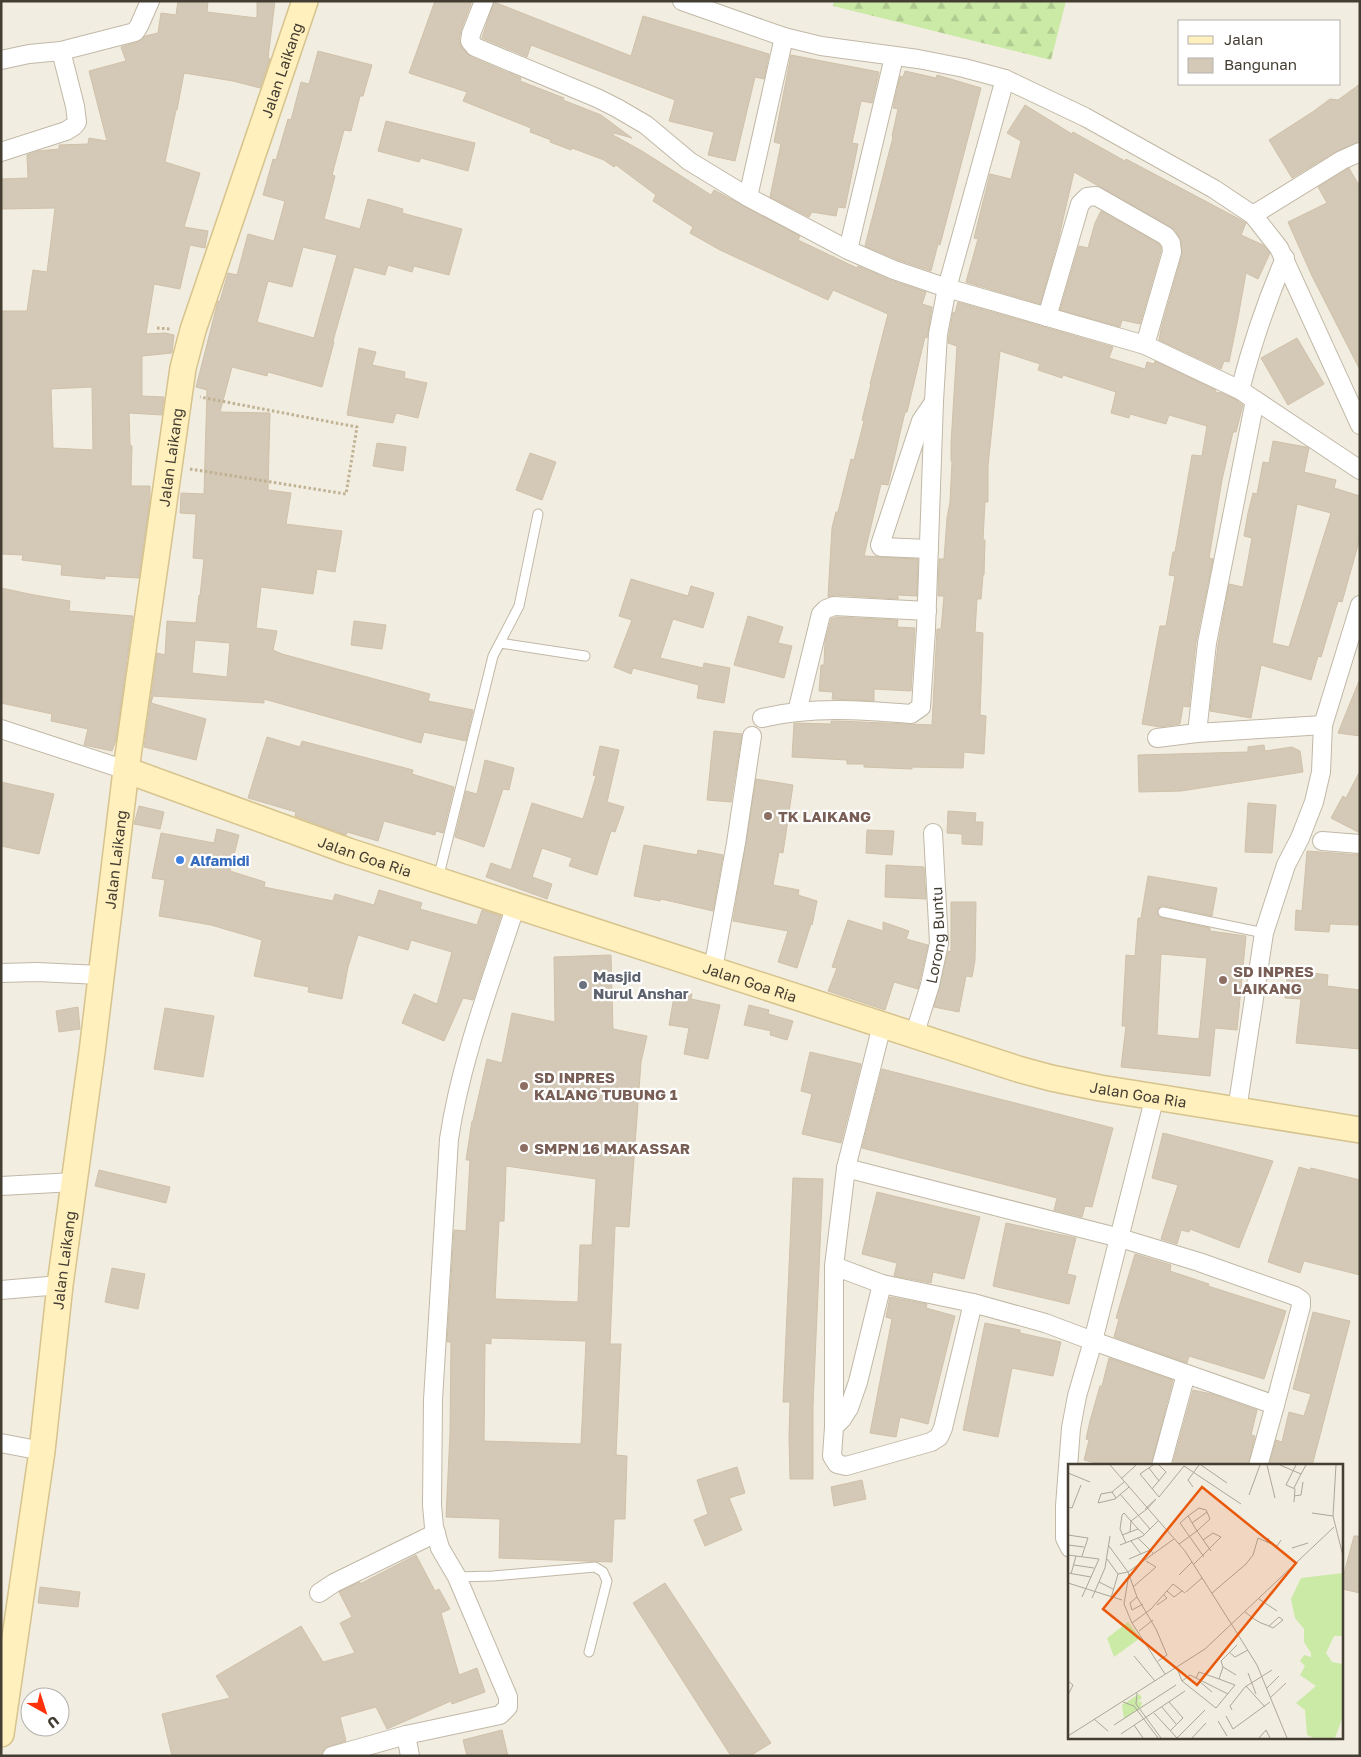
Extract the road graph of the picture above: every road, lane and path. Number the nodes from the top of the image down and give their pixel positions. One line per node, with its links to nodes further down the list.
1 (150, 1): 7 (street)
2 (484, 1): 14 (street)
3 (682, 1): 5 (street)
4 (302, 3): 22 (main road, Jalan Laikang)
5 (784, 37): 9 (street); 14 (street)
6 (1, 47): 8 (street)
7 (61, 51): 8 (street); 12 (street)
8 (29, 54): 10 (street)
9 (894, 57): 11 (street); 16 (street)
10 (1, 60)
11 (1005, 80): 15 (street); 18 (street)
12 (1, 152)
13 (1360, 152): 15 (street)
14 (748, 198): 16 (street)
15 (1253, 215): 17 (street)
16 (848, 250): 18 (street)
17 (1285, 258): 21 (street); 25 (street)
18 (947, 288): 19 (street); 24 (street)
19 (1047, 317): 20 (street); 20 (street)
20 (1145, 345): 21 (street)
21 (1240, 390): 23 (street)
22 (179, 394): 26 (main road, Jalan Laikang); 26 (path)
23 (1255, 400): 27 (street); 38 (street)
24 (934, 401): 29 (street); 29 (street)
25 (1360, 425)
26 (170, 466): 41 (main road, Jalan Laikang)
27 (1360, 470)
28 (538, 514): 32 (lane)
29 (929, 549): 31 (street)
30 (1360, 605): 36 (street)
31 (927, 610): 34 (street); 34 (street)
32 (500, 643): 33 (lane); 45 (lane)
33 (585, 656)
34 (797, 712): 35 (street)
35 (762, 718)
36 (1323, 725): 38 (street); 48 (street)
37 (1, 729): 41 (street)
38 (1196, 733): 40 (street)
39 (752, 736): 49 (street)
40 (1157, 738)
41 (126, 770): 45 (main road, Jalan Goa Ria); 51 (main road, Jalan Laikang)
42 (933, 833): 53 (street, Lorong Buntu)
43 (1322, 841): 44 (street)
44 (1360, 844)
45 (438, 881): 46 (main road, Jalan Goa Ria)
46 (516, 905): 49 (main road, Jalan Goa Ria); 76 (street)
47 (1163, 912): 48 (lane)
48 (1264, 933): 55 (street)
49 (713, 969): 52 (main road, Jalan Goa Ria)
50 (1, 973): 51 (street)
51 (100, 975): 58 (main road, Jalan Laikang)
52 (882, 1026): 53 (main road, Jalan Goa Ria); 57 (street)
53 (914, 1036): 54 (main road, Jalan Goa Ria)
54 (1155, 1096): 55 (main road, Jalan Goa Ria); 60 (street)
55 (1238, 1110): 56 (main road, Jalan Goa Ria)
56 (1360, 1130)
57 (846, 1168): 60 (street); 61 (street)
58 (74, 1182): 59 (street); 63 (main road, Jalan Laikang)
59 (1, 1186)
60 (1120, 1238): 66 (street); 68 (street)
61 (834, 1266): 62 (street); 69 (street)
62 (882, 1284): 65 (street); 69 (street)
63 (60, 1285): 64 (street); 71 (main road, Jalan Laikang)
64 (1, 1290)
65 (974, 1303): 66 (street); 69 (street)
66 (1093, 1341): 67 (street); 72 (street)
67 (1186, 1374): 68 (street); 73 (street)
68 (1275, 1405): 74 (street)
69 (834, 1427)
70 (1, 1443): 71 (street)
71 (42, 1451): 81 (main road, Jalan Laikang)
72 (1068, 1464)
73 (1162, 1464)
74 (1259, 1464)
75 (1068, 1467): 77 (street)
76 (436, 1533): 78 (street); 79 (street)
77 (1068, 1544)
78 (457, 1577): 80 (lane); 82 (street)
79 (319, 1592)
80 (589, 1652)
81 (1, 1734)
82 (406, 1735): 83 (street); 84 (street)
83 (332, 1756)
84 (410, 1756)

